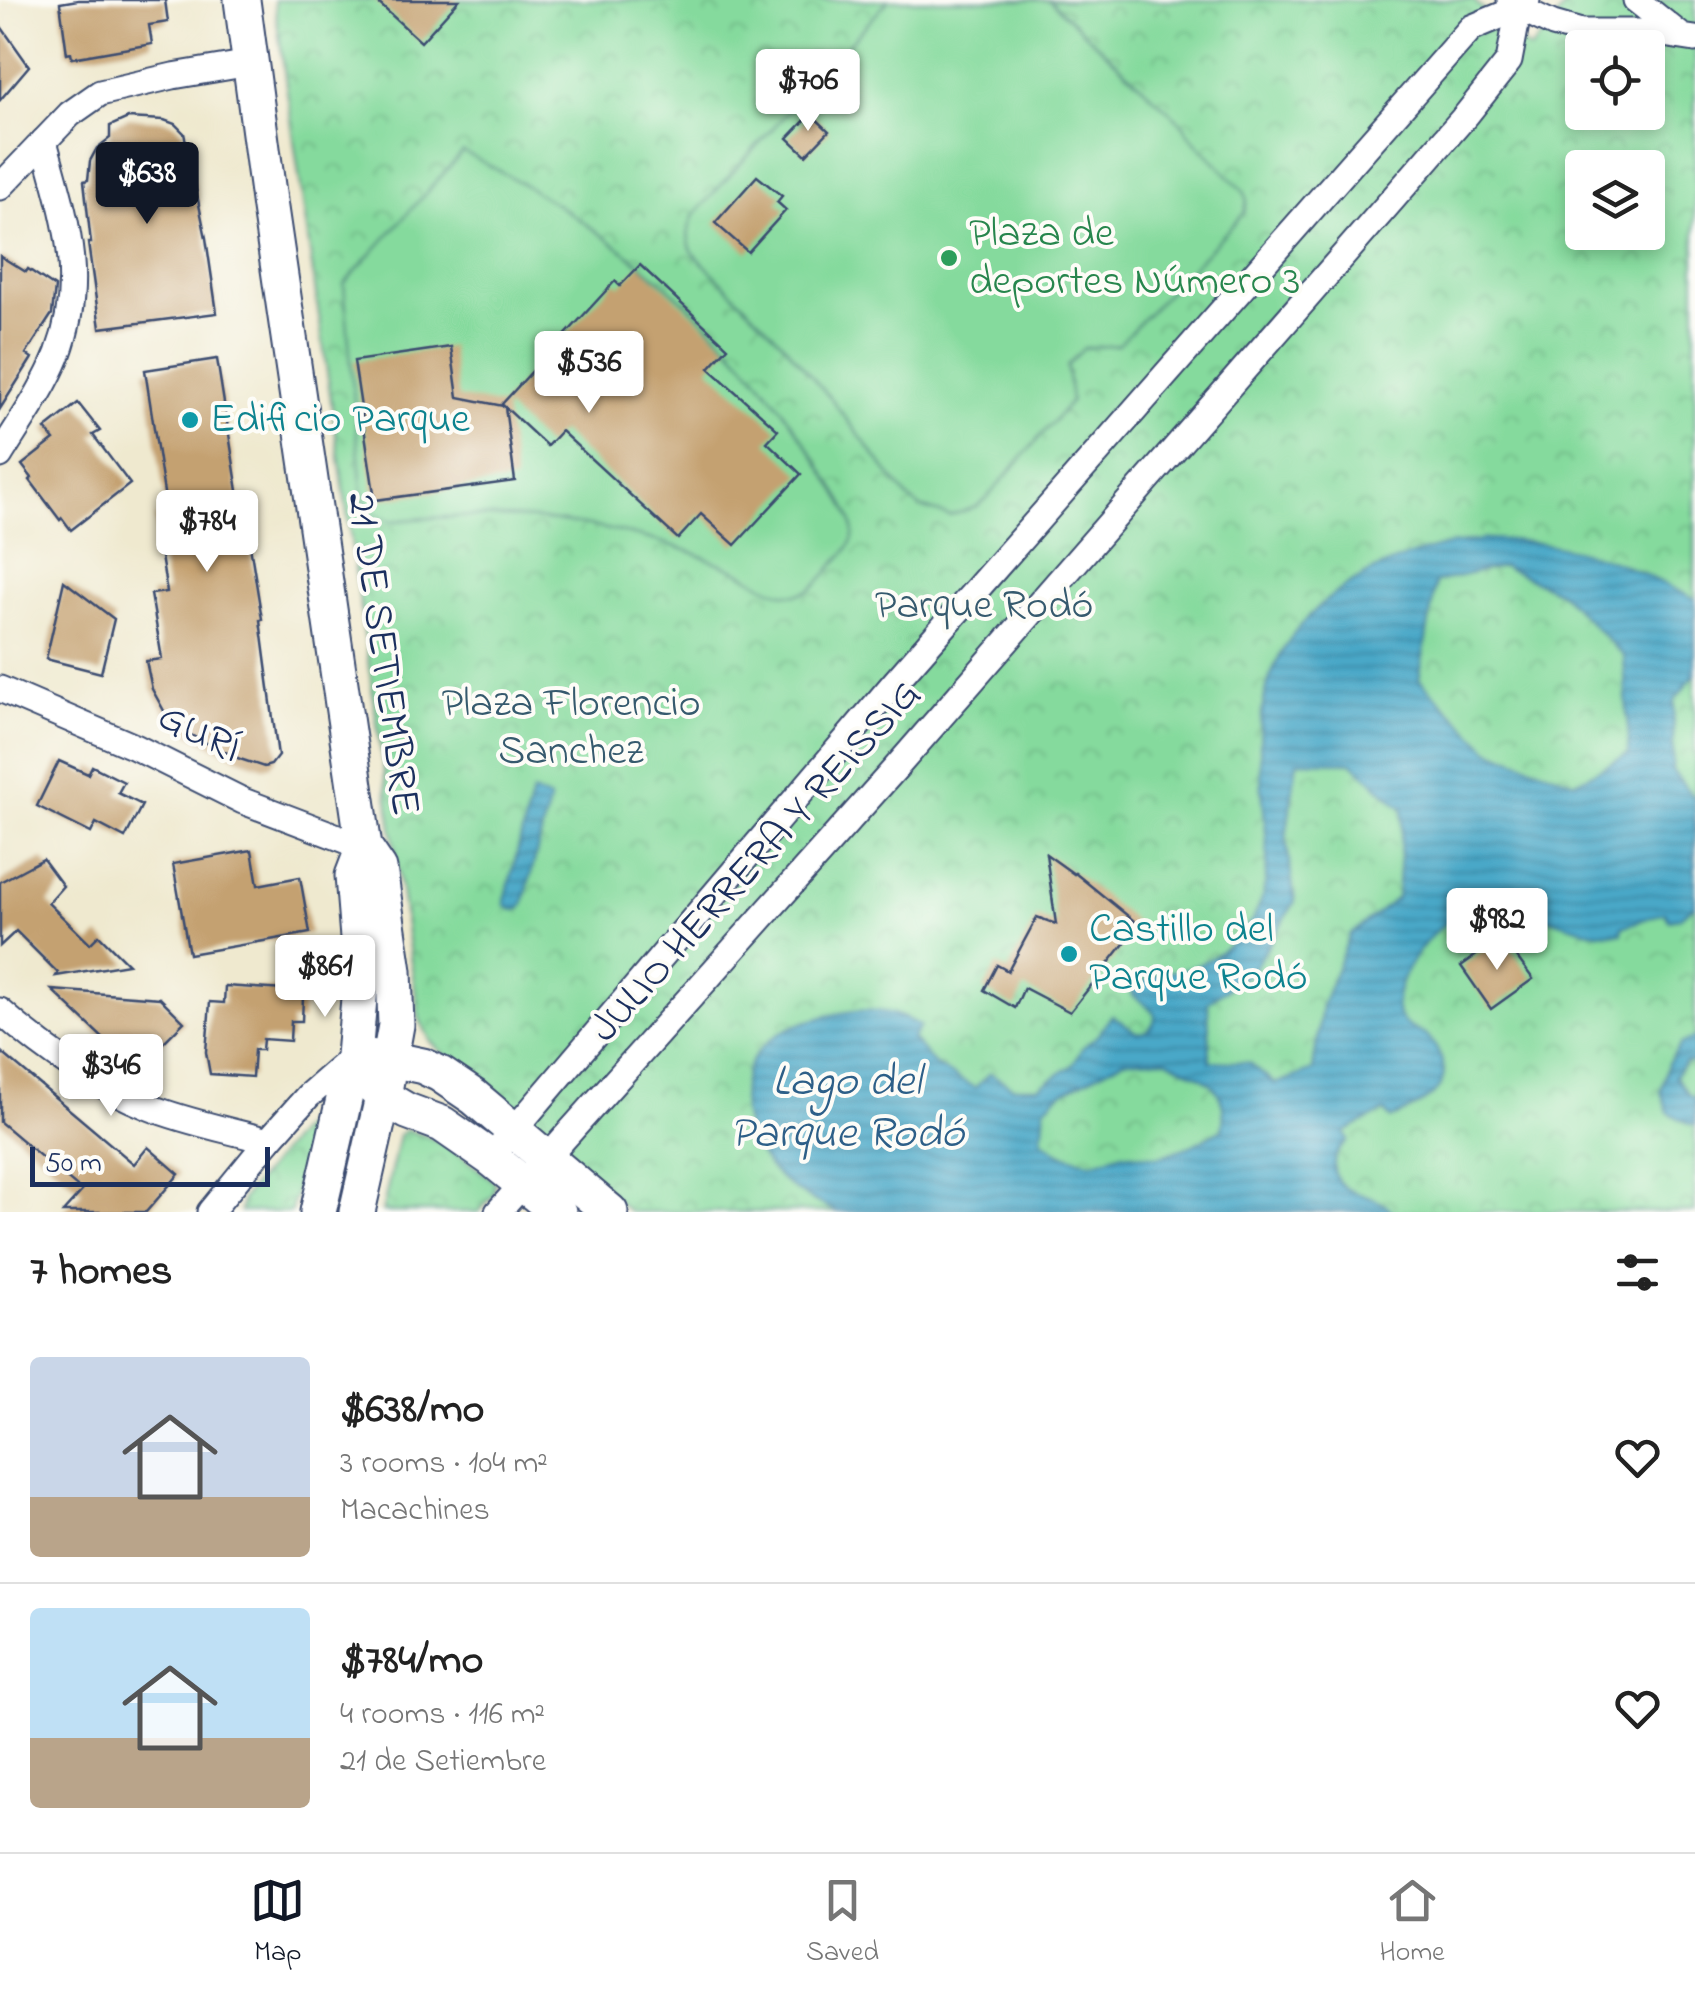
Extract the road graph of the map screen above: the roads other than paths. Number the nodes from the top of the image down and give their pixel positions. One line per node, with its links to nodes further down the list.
1 (242, 0): 5 (street, 21 DE SETIEMBRE)
2 (1636, 0): 4 (street)
3 (1518, 3): 4 (street); 16 (street, JULIO HERRERA Y REISSIG); 17 (street, JULIO HERRERA Y REISSIG)
4 (1690, 41)
5 (250, 63): 6 (street); 10 (street, 21 DE SETIEMBRE)
6 (44, 141): 7 (street); 8 (street)
7 (0, 187)
8 (0, 455)
9 (0, 689): 10 (street, GURÍ)
10 (364, 847): 12 (street, 21 DE SETIEMBRE); 13 (street, 21 DE SETIEMBRE)
11 (0, 1011): 15 (street)
12 (354, 1056): 13 (street); 14 (street); 15 (street); 19 (street, 21 DE SETIEMBRE)
13 (390, 1059): 14 (street, 21 DE SETIEMBRE); 16 (street)
14 (383, 1096): 16 (street); 20 (street, 21 DE SETIEMBRE)
15 (268, 1140): 18 (street)
16 (502, 1144): 17 (street)
17 (535, 1170): 21 (street, JULIO HERRERA Y REISSIG); 22 (street); 23 (street)
18 (210, 1212)
19 (318, 1212)
20 (357, 1212)
21 (498, 1212)
22 (558, 1212)
23 (610, 1212)

